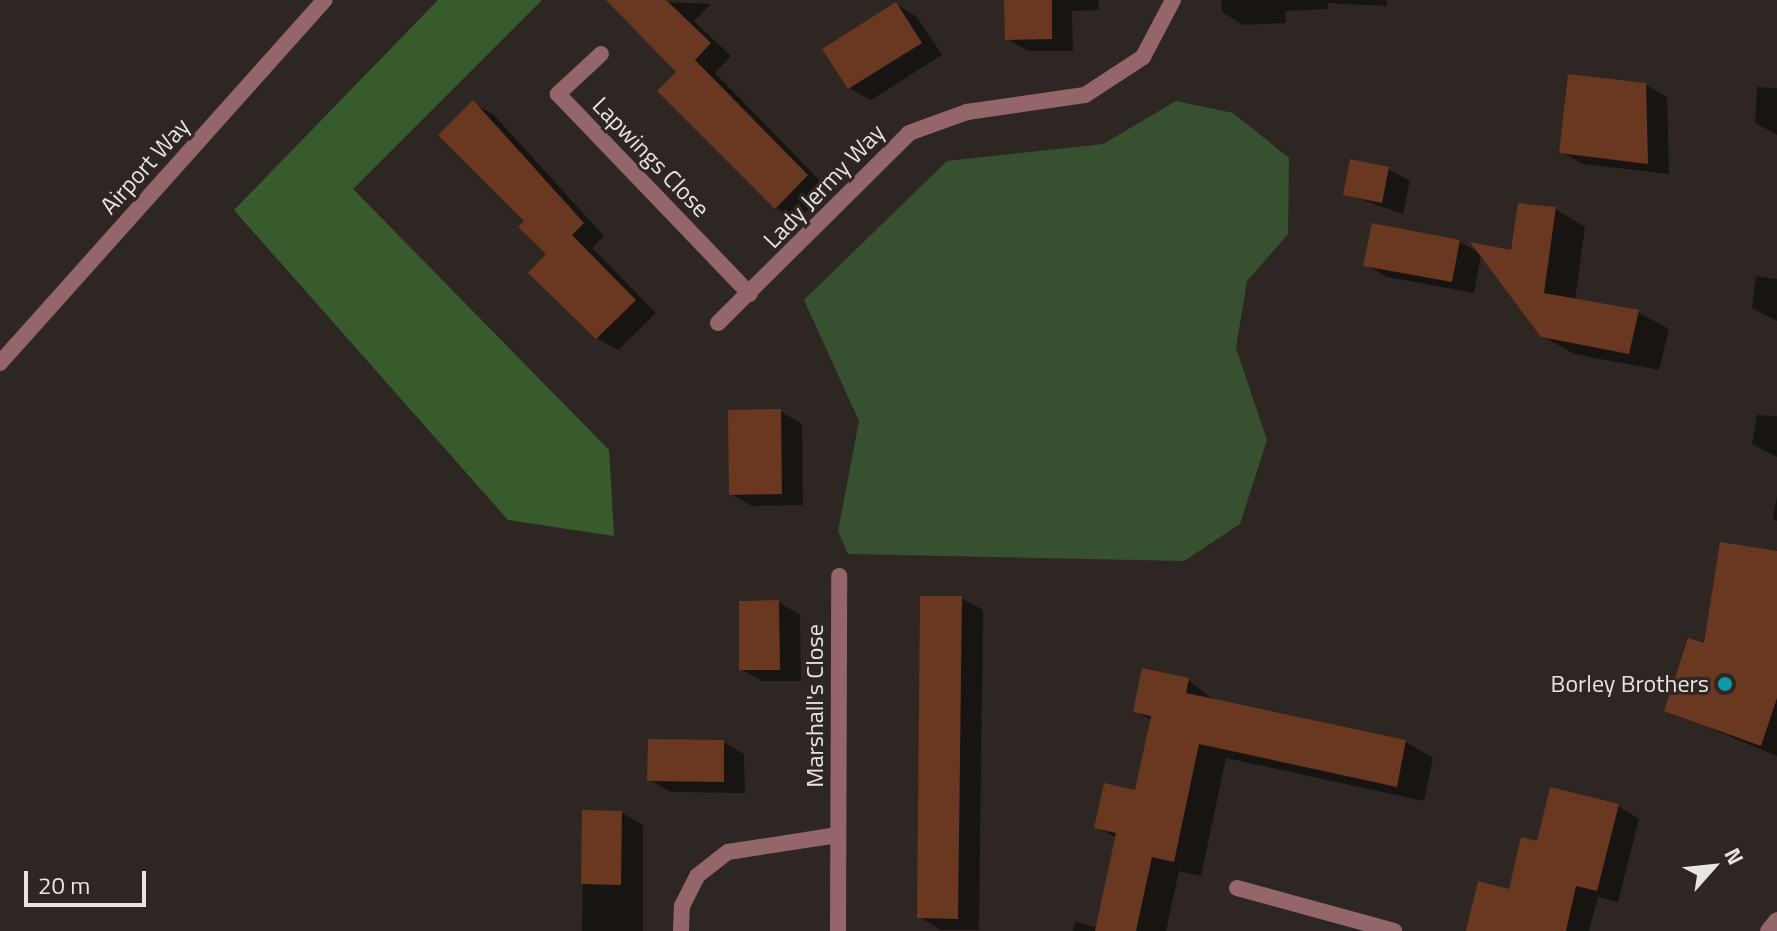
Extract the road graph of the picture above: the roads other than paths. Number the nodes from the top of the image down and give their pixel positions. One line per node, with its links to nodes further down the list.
1 (324, 0): 6 (street, Airport Way)
2 (1173, 0): 4 (street, Lady Jermy Way)
3 (601, 54): 4 (street, Lapwings Close)
4 (750, 294): 5 (street, Lady Jermy Way)
5 (718, 323)
6 (0, 363)
7 (839, 576): 8 (street, Marshall's Close)
8 (838, 835): 11 (street); 12 (street, Marshall's Close)
9 (1237, 888): 13 (street)
10 (1777, 920): 14 (street)
11 (681, 931)
12 (838, 931)
13 (1394, 931)
14 (1768, 931)

